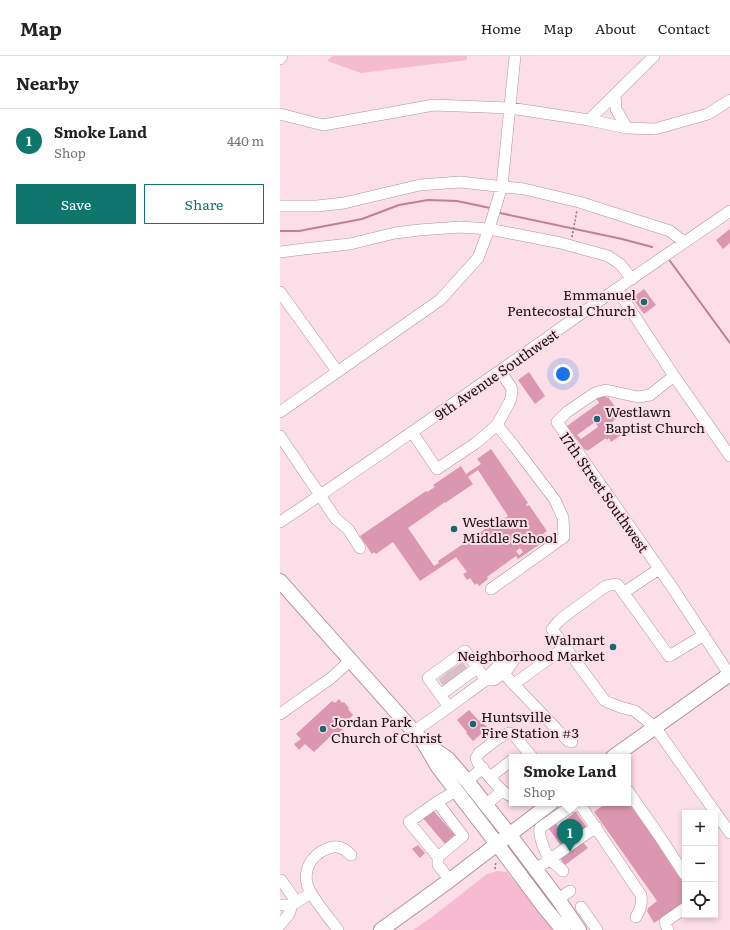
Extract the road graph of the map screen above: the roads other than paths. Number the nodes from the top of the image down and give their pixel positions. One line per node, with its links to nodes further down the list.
1 (282, 56): 4 (street)
2 (515, 56): 7 (street)
3 (654, 56): 5 (street)
4 (280, 59)
5 (615, 94): 9 (street); 10 (street)
6 (730, 100): 10 (street)
7 (510, 108): 8 (street); 9 (street); 11 (street)
8 (280, 114)
9 (589, 120): 10 (street)
10 (626, 128)
11 (502, 186): 12 (street); 14 (street); 15 (street)
12 (280, 206)
13 (730, 211): 15 (street, 9th Avenue Southwest)
14 (489, 229): 16 (street); 17 (street); 20 (street)
15 (684, 242): 17 (street, 9th Avenue Southwest)
16 (280, 252)
17 (632, 279): 18 (street, 9th Avenue Southwest)
18 (617, 289): 21 (street, 9th Avenue Southwest); 22 (street)
19 (280, 292): 20 (street)
20 (337, 371): 23 (street)
21 (500, 371): 24 (street); 25 (street, 9th Avenue Southwest)
22 (674, 376): 27 (street); 31 (street, 17th Street Southwest)
23 (280, 412)
24 (497, 426): 25 (street); 33 (street)
25 (412, 432): 28 (street, 9th Avenue Southwest)
26 (280, 436): 28 (street)
27 (730, 456)
28 (320, 495): 29 (street, 9th Avenue Southwest); 30 (street)
29 (280, 522)
30 (360, 548)
31 (659, 569): 34 (street); 35 (street, 17th Street Southwest)
32 (280, 581): 37 (main road)
33 (491, 589)
34 (623, 593): 35 (street); 36 (street)
35 (704, 635): 41 (street, 17th Street Southwest)
36 (565, 647): 43 (street); 47 (street)
37 (351, 660): 46 (street); 48 (main road)
38 (477, 668): 39 (street); 39 (street); 42 (street)
39 (453, 673): 44 (street); 44 (street)
40 (503, 673): 42 (street); 42 (street); 43 (street)
41 (730, 674): 47 (main road)
42 (486, 680): 45 (street)
43 (514, 684): 49 (street)
44 (440, 695): 45 (street)
45 (449, 707): 48 (street)
46 (280, 714)
47 (655, 728): 52 (main road); 65 (street)
48 (414, 731): 50 (main road)
49 (572, 742)
50 (424, 743): 55 (main road); 56 (main road)
51 (529, 753): 54 (street)
52 (617, 754)
53 (509, 762): 54 (street)
54 (487, 773): 55 (street); 57 (street)
55 (467, 781): 60 (main road)
56 (456, 791): 59 (street); 67 (main road)
57 (507, 794): 60 (street)
58 (631, 795): 72 (street)
59 (437, 802): 69 (street); 69 (street)
60 (486, 805): 66 (main road)
61 (547, 806): 66 (main road)
62 (574, 806): 70 (street)
63 (582, 806): 64 (street)
64 (596, 827): 70 (street); 83 (street)
65 (730, 833)
66 (510, 834): 67 (main road); 71 (main road)
67 (497, 844): 74 (main road); 87 (main road)
68 (352, 855): 77 (street)
69 (438, 857): 74 (street)
70 (550, 860): 71 (street); 73 (street)
71 (536, 869): 78 (main road)
72 (682, 870)
73 (563, 871)
74 (450, 880): 86 (main road)
75 (280, 881): 79 (street)
76 (570, 891): 78 (street)
77 (311, 893): 79 (street); 85 (street)
78 (558, 899): 88 (main road)
79 (294, 903): 80 (street); 84 (street)
80 (280, 905)
81 (581, 907): 89 (street)
82 (682, 910): 90 (street)
83 (636, 917)
84 (280, 925)
85 (338, 930)
86 (381, 930)
87 (562, 930)
88 (579, 930)
89 (597, 930)
90 (668, 930)

